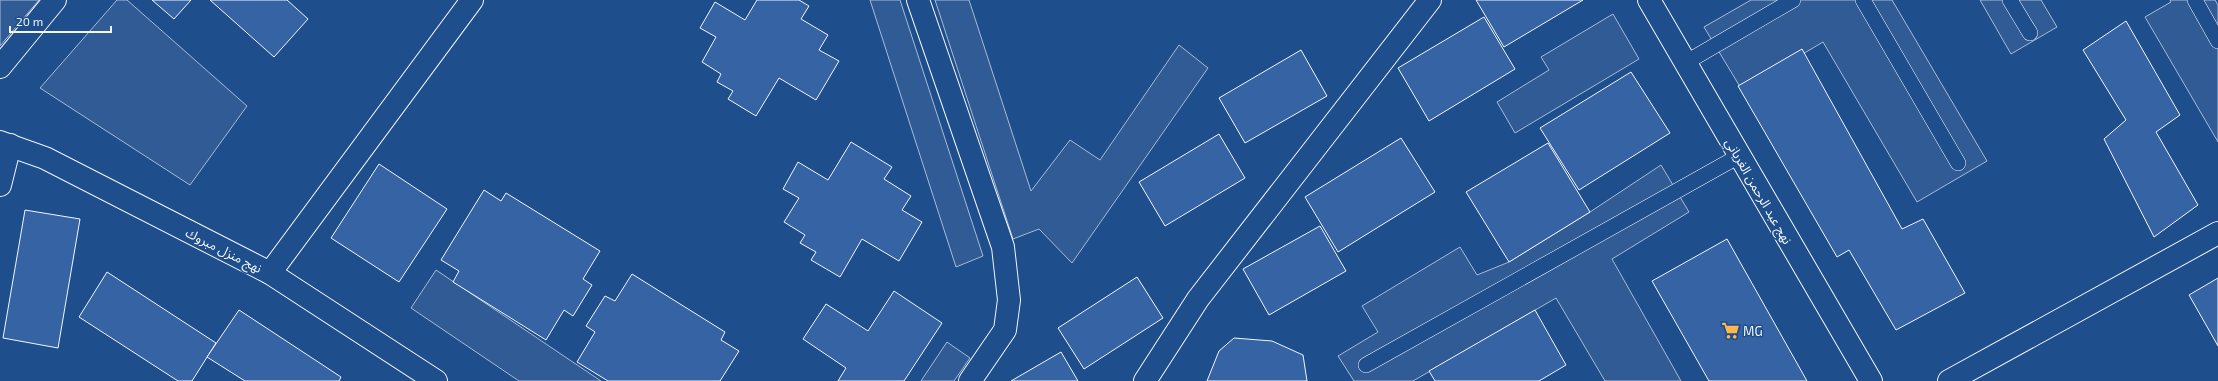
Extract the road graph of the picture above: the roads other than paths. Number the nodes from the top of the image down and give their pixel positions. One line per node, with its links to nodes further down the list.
1 (55, 0): 13 (street)
2 (472, 0): 19 (street)
3 (918, 0): 22 (street)
4 (1430, 0): 23 (street)
5 (1649, 0): 12 (street, نهج عبد الرحمن الغرياني)
6 (1793, 0): 12 (lane)
7 (1863, 0): 16 (lane)
8 (2010, 0): 10 (lane)
9 (2194, 0): 11 (lane)
10 (2030, 33)
11 (2218, 41)
12 (1685, 63): 15 (street, نهج عبد الرحمن الغرياني)
13 (0, 67)
14 (5, 143): 17 (street); 19 (street, نهج منزل مبروك)
15 (1739, 156): 20 (lane); 24 (street, نهج عبد الرحمن الغرياني)
16 (1958, 163)
17 (0, 185)
18 (2218, 233): 25 (street)
19 (270, 274): 21 (street, نهج منزل مبروك)
20 (1366, 365)
21 (436, 381)
22 (970, 381)
23 (1145, 381)
24 (1871, 381)
25 (1949, 381)

